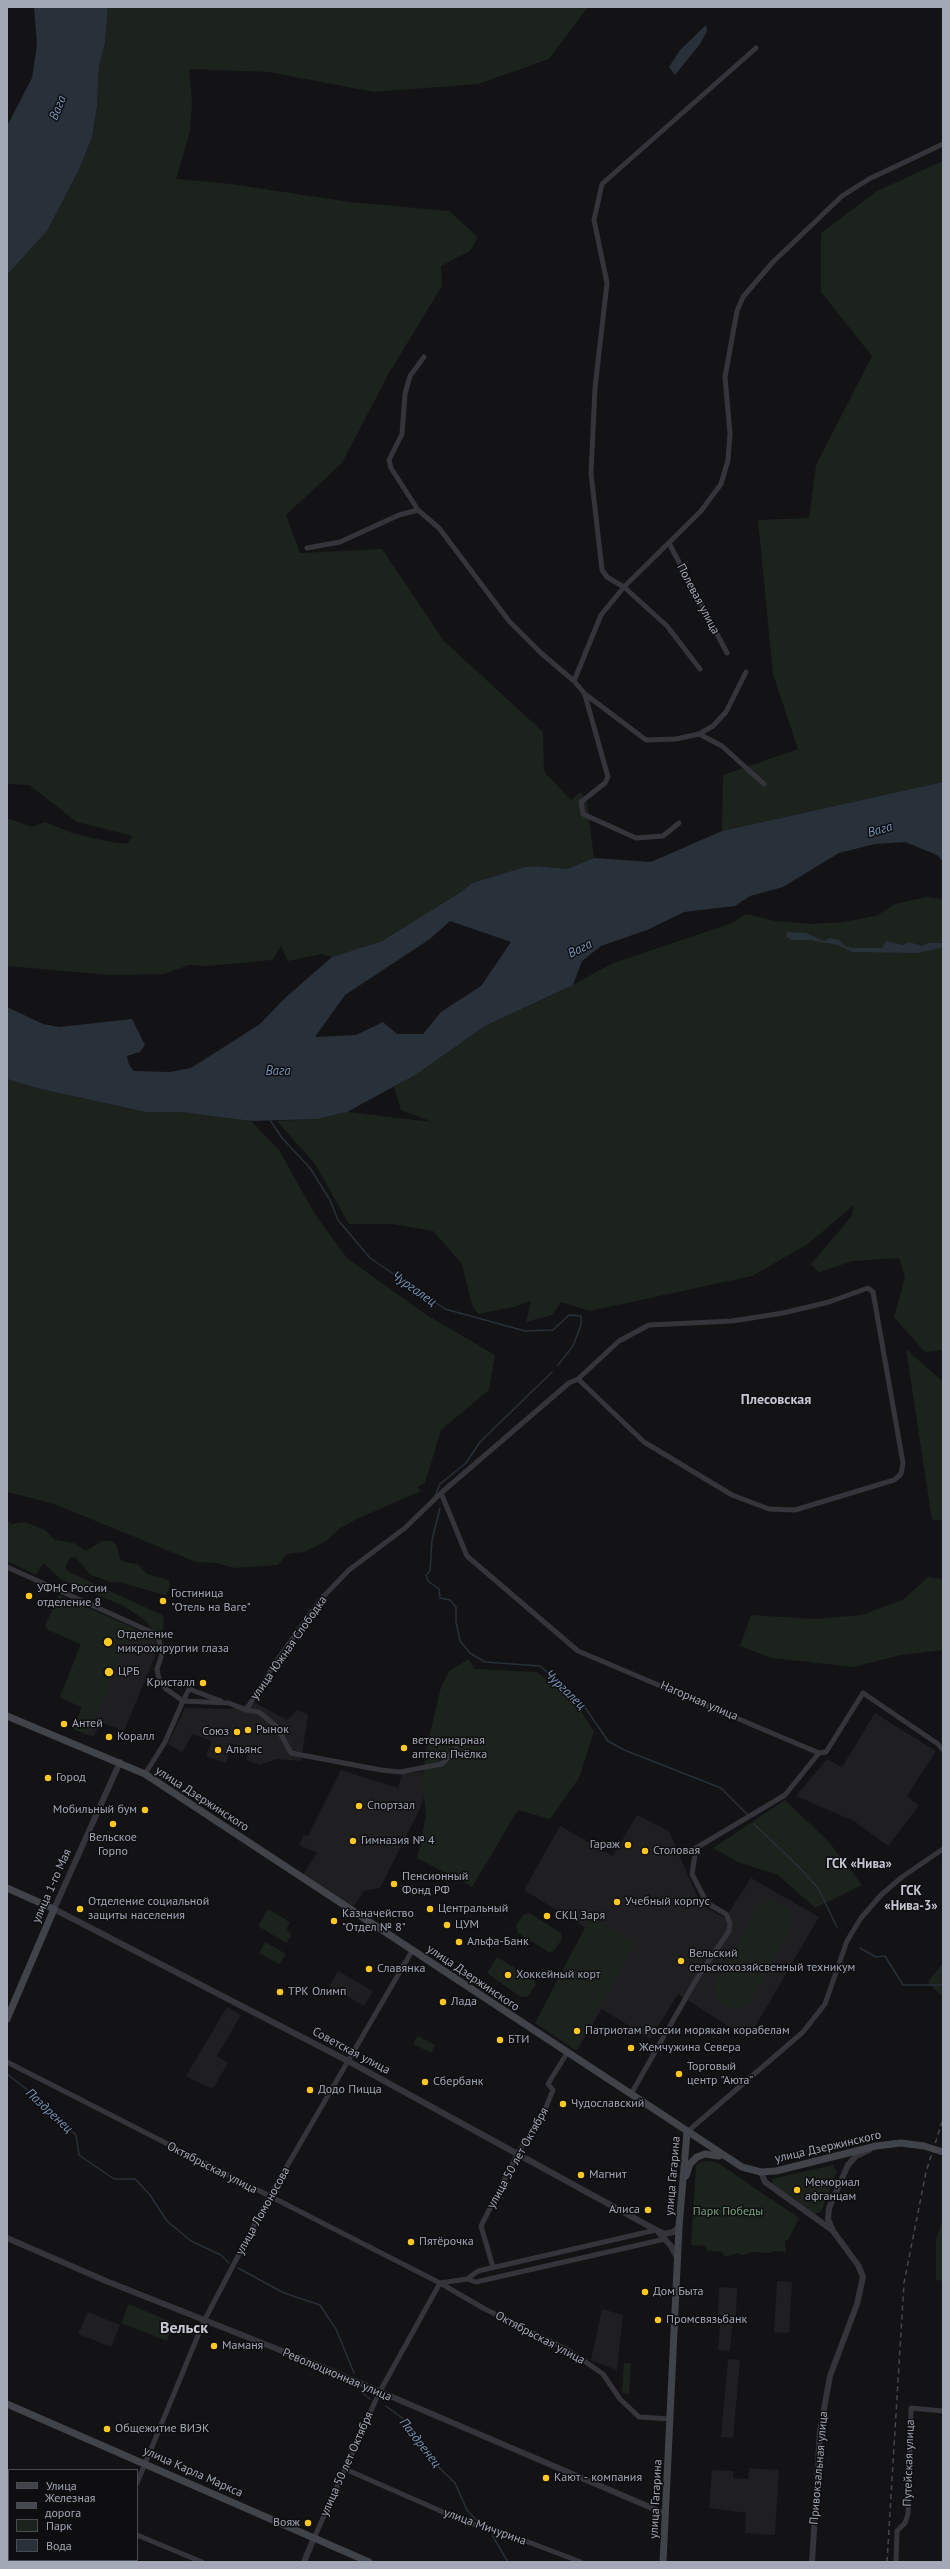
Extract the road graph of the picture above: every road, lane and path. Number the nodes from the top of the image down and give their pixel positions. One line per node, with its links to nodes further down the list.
1 (756, 48): 7 (street)
2 (943, 144): 5 (street)
3 (424, 357): 4 (street)
4 (418, 510): 6 (street); 11 (street)
5 (670, 545): 7 (street); 8 (street, Полевая улица)
6 (307, 548)
7 (624, 587): 9 (street); 11 (street)
8 (726, 653)
9 (700, 669)
10 (746, 672): 13 (street)
11 (574, 681): 12 (street)
12 (585, 694): 13 (street); 15 (street)
13 (699, 734): 14 (street)
14 (764, 784)
15 (679, 823)
16 (578, 1379): 16 (street, улица Южная Слободка); 17 (street, улица Южная Слободка)
17 (440, 1493): 21 (street, улица Южная Слободка); 25 (street, Нагорная улица)
18 (7, 1567): 19 (street)
19 (183, 1701): 20 (street, улица Южная Слободка); 20 (street); 27 (street)
20 (224, 1702): 21 (street, улица Южная Слободка)
21 (246, 1710): 23 (street, улица Южная Слободка)
22 (7, 1716): 26 (main road, улица Дзержинского)
23 (456, 1749)
24 (943, 1750): 25 (street)
25 (820, 1753): 36 (street)
26 (120, 1762): 27 (main road, улица Дзержинского); 30 (street, улица 1-го Мая)
27 (144, 1774): 31 (main road, улица Дзержинского)
28 (943, 1850): 37 (street, улица Гагарина)
29 (7, 1888): 30 (main road, Советская улица)
30 (54, 1909): 32 (main road, улица 1-го Мая); 34 (street, Советская улица)
31 (412, 1951): 33 (main road, улица Дзержинского); 34 (street, улица Ломоносова)
32 (7, 2019)
33 (567, 2053): 36 (main road, улица Дзержинского); 42 (street, улица 50 лет Октября)
34 (348, 2061): 42 (street, Советская улица); 46 (street, улица Ломоносова)
35 (7, 2062): 46 (street, Октябрьская улица)
36 (631, 2094): 37 (main road, улица Дзержинского)
37 (687, 2132): 38 (main road, улица Дзержинского); 40 (main road, улица Гагарина)
38 (700, 2141): 40 (main road); 43 (main road, улица Дзержинского)
39 (876, 2146): 41 (main road, улица Дзержинского); 44 (main road, улица Дзержинского); 49 (street, Привокзальная улица)
40 (686, 2151): 45 (main road, улица Гагарина)
41 (943, 2152)
42 (518, 2153): 48 (street, Советская улица); 53 (street, улица 50 лет Октября)
43 (726, 2158): 44 (main road, улица Дзержинского); 45 (main road)
44 (761, 2172): 49 (street)
45 (682, 2185): 47 (main road, улица Гагарина)
46 (269, 2197): 55 (street, Октябрьская улица); 56 (street, улица Ломоносова)
47 (680, 2227): 48 (street, Советская улица); 52 (main road, улица Гагарина)
48 (656, 2230): 51 (street); 53 (street)
49 (833, 2231): 72 (street, Привокзальная улица)
50 (7, 2238): 56 (street, Революционная улица)
51 (665, 2239): 52 (street); 54 (street)
52 (678, 2259): 60 (main road, улица Гагарина)
53 (493, 2267): 54 (street)
54 (467, 2279): 55 (street)
55 (440, 2283): 57 (street, улица 50 лет Октября); 60 (street, Октябрьская улица)
56 (204, 2321): 57 (street, Революционная улица); 61 (street, улица Ломоносова)
57 (380, 2394): 62 (street, улица 50 лет Октября); 64 (street, Революционная улица)
58 (7, 2404): 61 (main road, улица Карла Маркса)
59 (943, 2411): 73 (street, Путейская улица)
60 (671, 2419): 64 (main road, улица Гагарина)
61 (145, 2463): 63 (street, улица Ломоносова); 66 (main road, улица Карла Маркса)
62 (346, 2469): 66 (street, улица 50 лет Октября); 70 (street, улица Мичурина)
63 (138, 2480)
64 (666, 2514): 71 (main road, улица Гагарина)
65 (138, 2535): 67 (street)
66 (314, 2538): 68 (street, улица 50 лет Октября); 69 (main road, улица Карла Маркса)
67 (202, 2562)
68 (304, 2562)
69 (369, 2562)
70 (581, 2562)
71 (663, 2562)
72 (812, 2562)
73 (896, 2562)

